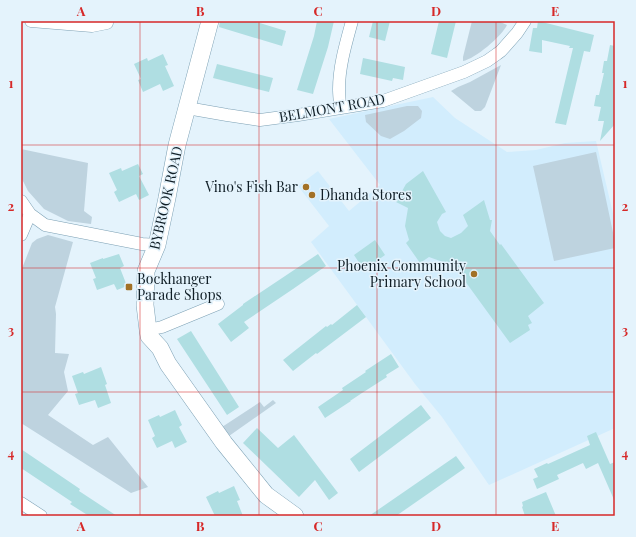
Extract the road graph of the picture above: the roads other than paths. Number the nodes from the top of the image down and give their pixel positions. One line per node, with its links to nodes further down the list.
1 (31, 21): 5 (street)
2 (210, 21): 6 (street, BYBROOK ROAD)
3 (352, 21): 7 (street)
4 (525, 21): 7 (street, BELMONT ROAD)
5 (107, 23)
6 (187, 108): 7 (street, BELMONT ROAD); 11 (street, BYBROOK ROAD)
7 (340, 108)
8 (21, 201): 9 (street)
9 (30, 214): 10 (street); 11 (street)
10 (21, 235)
11 (157, 245): 13 (street, BYBROOK ROAD)
12 (218, 304): 13 (street)
13 (148, 330): 16 (street, BYBROOK ROAD)
14 (21, 503): 15 (street)
15 (41, 516)
16 (295, 516)

